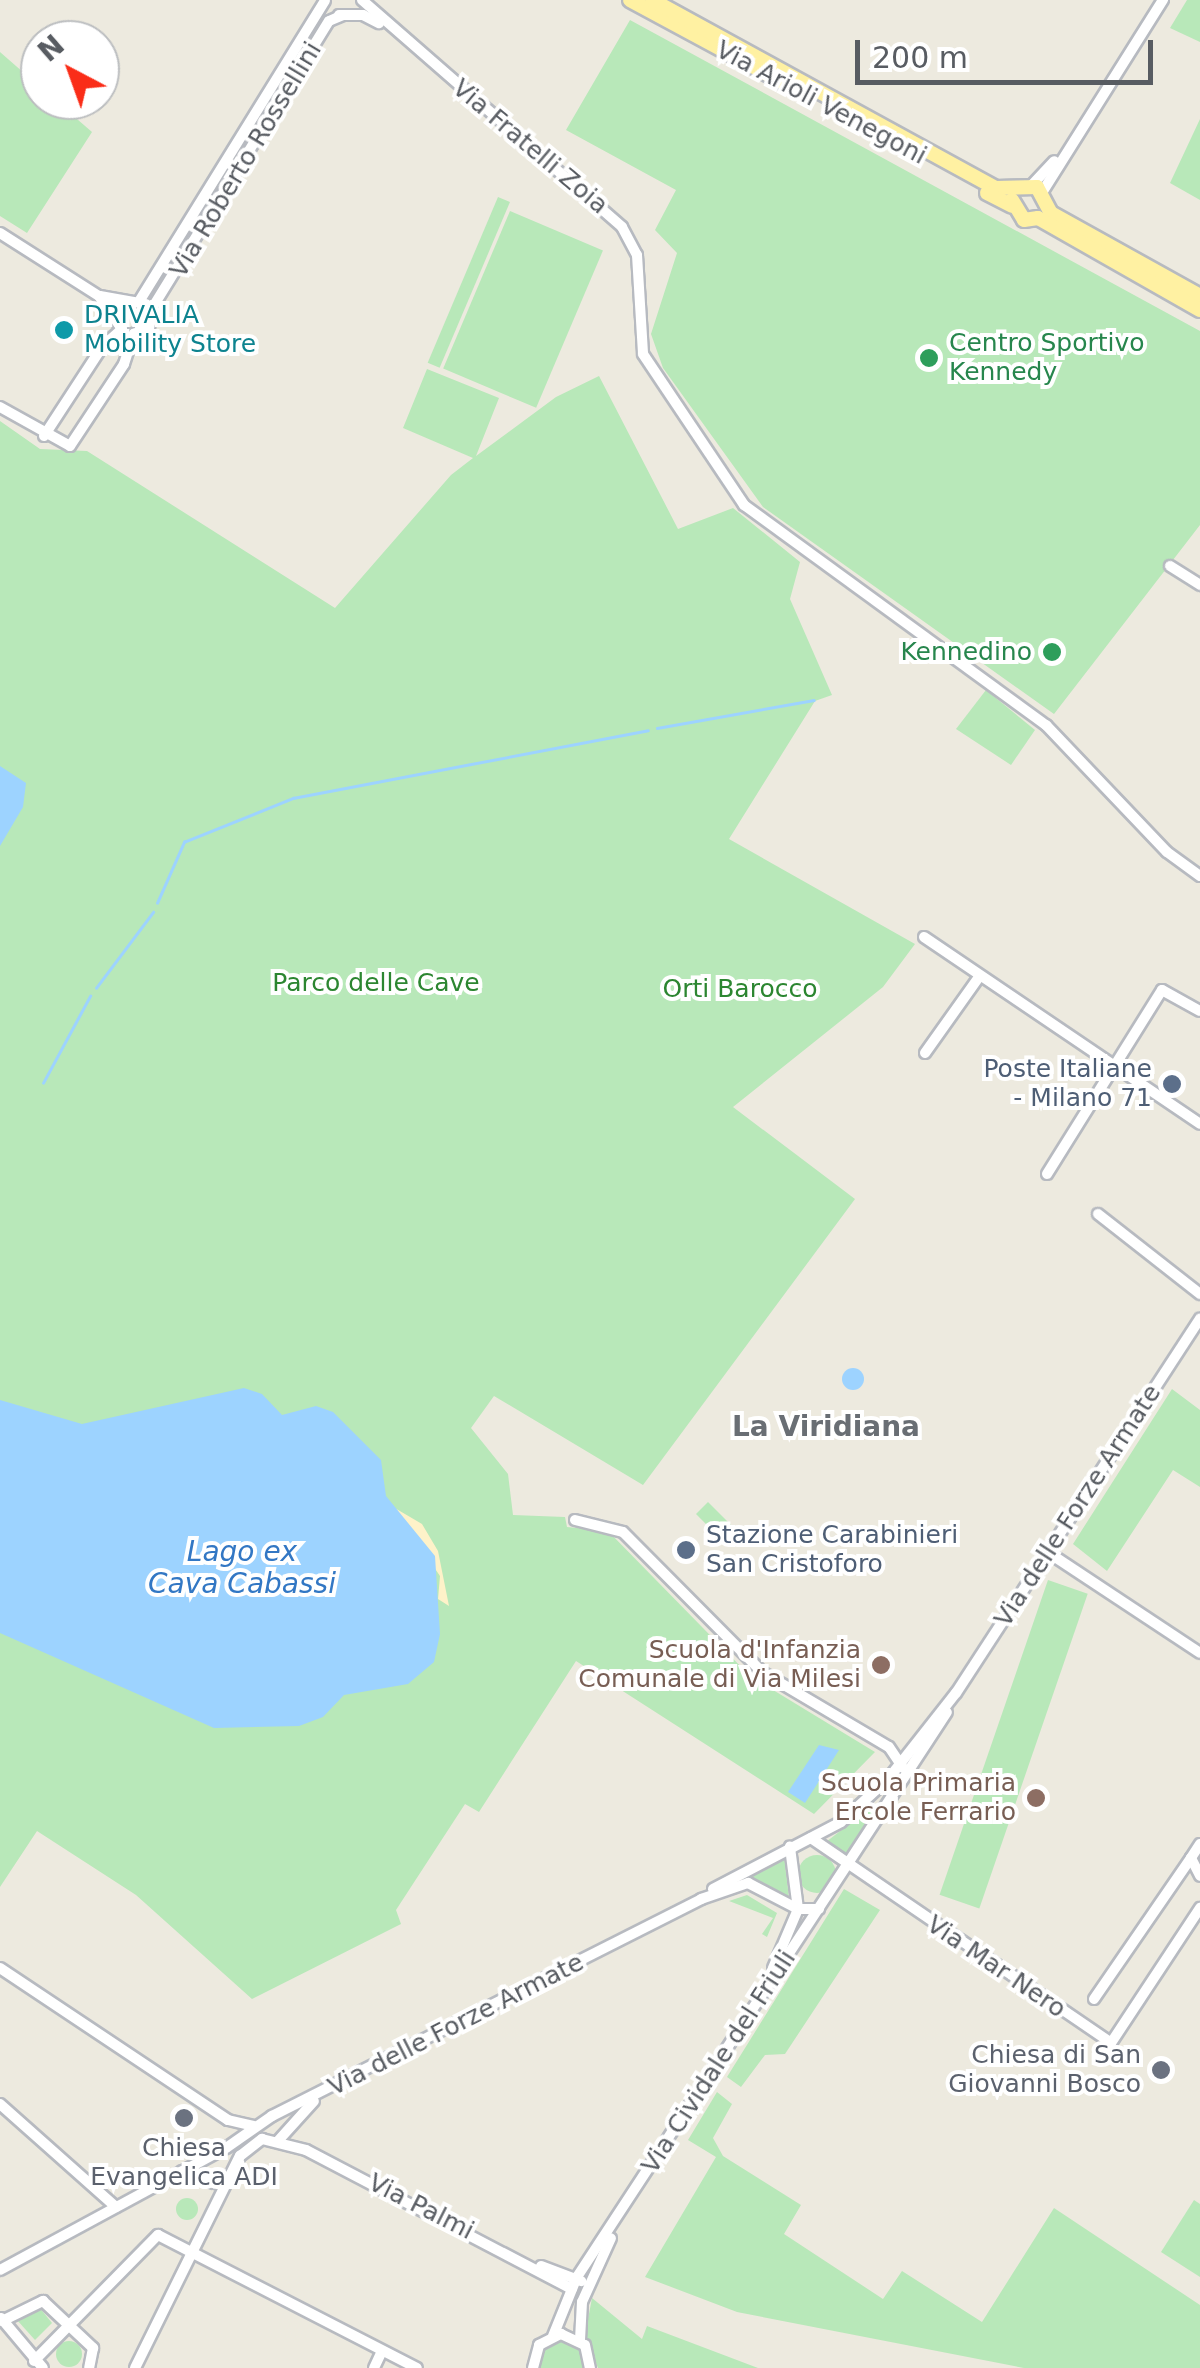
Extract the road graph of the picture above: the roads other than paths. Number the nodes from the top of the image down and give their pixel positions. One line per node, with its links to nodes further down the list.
1 (325, 0): 6 (street, Via Fratelli Zoia); 12 (street, Via Roberto Rossellini)
2 (360, 0): 6 (street, Via Roberto Rossellini); 7 (street, Via Fratelli Zoia)
3 (630, 0): 8 (main road, Via Arioli Venegoni)
4 (652, 0): 8 (main road, Via Arioli Venegoni)
5 (1163, 0): 8 (street)
6 (345, 15): 7 (street, Via Fratelli Zoia); 13 (street, Via Roberto Rossellini)
7 (386, 26): 22 (street, Via Fratelli Zoia)
8 (1031, 200): 11 (main road); 14 (main road)
9 (0, 233): 10 (street)
10 (98, 296): 12 (street); 15 (street)
11 (1200, 296)
12 (135, 300): 13 (street); 15 (street)
13 (151, 310): 17 (street, Via Roberto Rossellini)
14 (1200, 310)
15 (117, 316): 16 (street)
16 (122, 329): 17 (street); 19 (street)
17 (134, 334): 19 (street)
18 (0, 408): 19 (street)
19 (44, 436)
20 (1170, 566): 21 (street)
21 (1200, 585)
22 (1200, 876)
23 (924, 937): 24 (street)
24 (979, 977): 26 (street); 27 (street)
25 (1200, 1011): 27 (street)
26 (925, 1053)
27 (1114, 1066): 28 (street); 29 (street)
28 (1200, 1124)
29 (1047, 1174)
30 (1098, 1214): 31 (street)
31 (1200, 1294)
32 (1200, 1318): 34 (street, Via delle Forze Armate)
33 (575, 1520): 37 (street)
34 (1049, 1553): 35 (street); 36 (street, Via delle Forze Armate)
35 (1200, 1653)
36 (956, 1693): 38 (street, Via delle Forze Armate); 40 (street, Via delle Forze Armate)
37 (878, 1740): 38 (street); 39 (street)
38 (902, 1762): 39 (street, Via delle Forze Armate); 40 (street)
39 (889, 1778): 41 (street, Via delle Forze Armate)
40 (890, 1805): 45 (street, Via delle Forze Armate)
41 (811, 1838): 43 (street, Via delle Forze Armate); 45 (street)
42 (1200, 1844): 44 (street)
43 (790, 1847): 47 (street, Via delle Forze Armate); 49 (street)
44 (1191, 1858): 46 (street); 53 (street)
45 (847, 1868): 48 (street, Via Mar Nero); 50 (street, Via delle Forze Armate)
46 (1200, 1876)
47 (700, 1898): 49 (street, Via delle Forze Armate); 54 (street, Via delle Forze Armate)
48 (1200, 1908)
49 (798, 1909): 50 (street, Via delle Forze Armate); 52 (street)
50 (819, 1909): 52 (street, Via Cividale del Friuli)
51 (0, 1968): 57 (street)
52 (771, 1974): 68 (street, Via Cividale del Friuli)
53 (1094, 1999)
54 (318, 2096): 56 (street, Via delle Forze Armate); 58 (street, Via delle Forze Armate)
55 (0, 2104): 67 (street)
56 (269, 2119): 57 (street); 58 (street); 59 (street); 60 (street, Via delle Forze Armate)
57 (237, 2126): 60 (street)
58 (290, 2132): 59 (street, Via delle Forze Armate); 61 (street, Via Palmi)
59 (274, 2141): 61 (street, Via Palmi); 64 (street, Via delle Forze Armate)
60 (234, 2142): 62 (street, Via delle Forze Armate)
61 (306, 2150): 70 (street, Via Palmi)
62 (212, 2153): 63 (street, Via delle Forze Armate); 64 (street); 65 (street)
63 (182, 2171): 65 (street); 67 (street, Via delle Forze Armate)
64 (231, 2175): 65 (street); 66 (street, Via delle Forze Armate)
65 (208, 2180): 66 (street)
66 (217, 2203): 69 (street, Via delle Forze Armate)
67 (116, 2207): 71 (street, Via delle Forze Armate)
68 (620, 2217): 72 (street, Via Cividale del Friuli); 73 (street, Via Cividale del Friuli)
69 (191, 2252): 76 (street); 79 (street); 82 (street, Via delle Forze Armate)
70 (536, 2265): 72 (street, Via Palmi); 74 (street, Via Palmi)
71 (0, 2270)
72 (578, 2277): 73 (street); 74 (street, Via Cividale del Friuli)
73 (587, 2287): 78 (street, Via Cividale del Friuli)
74 (572, 2289): 77 (street, Via Cividale del Friuli)
75 (1, 2319): 76 (street); 80 (street)
76 (65, 2326): 80 (street); 81 (street)
77 (552, 2336): 78 (street); 85 (street, Via Cividale del Friuli)
78 (580, 2340): 86 (street)
79 (382, 2351): 83 (street); 84 (street)
80 (38, 2364)
81 (88, 2368)
82 (135, 2368)
83 (374, 2368)
84 (418, 2368)
85 (533, 2368)
86 (590, 2368)

